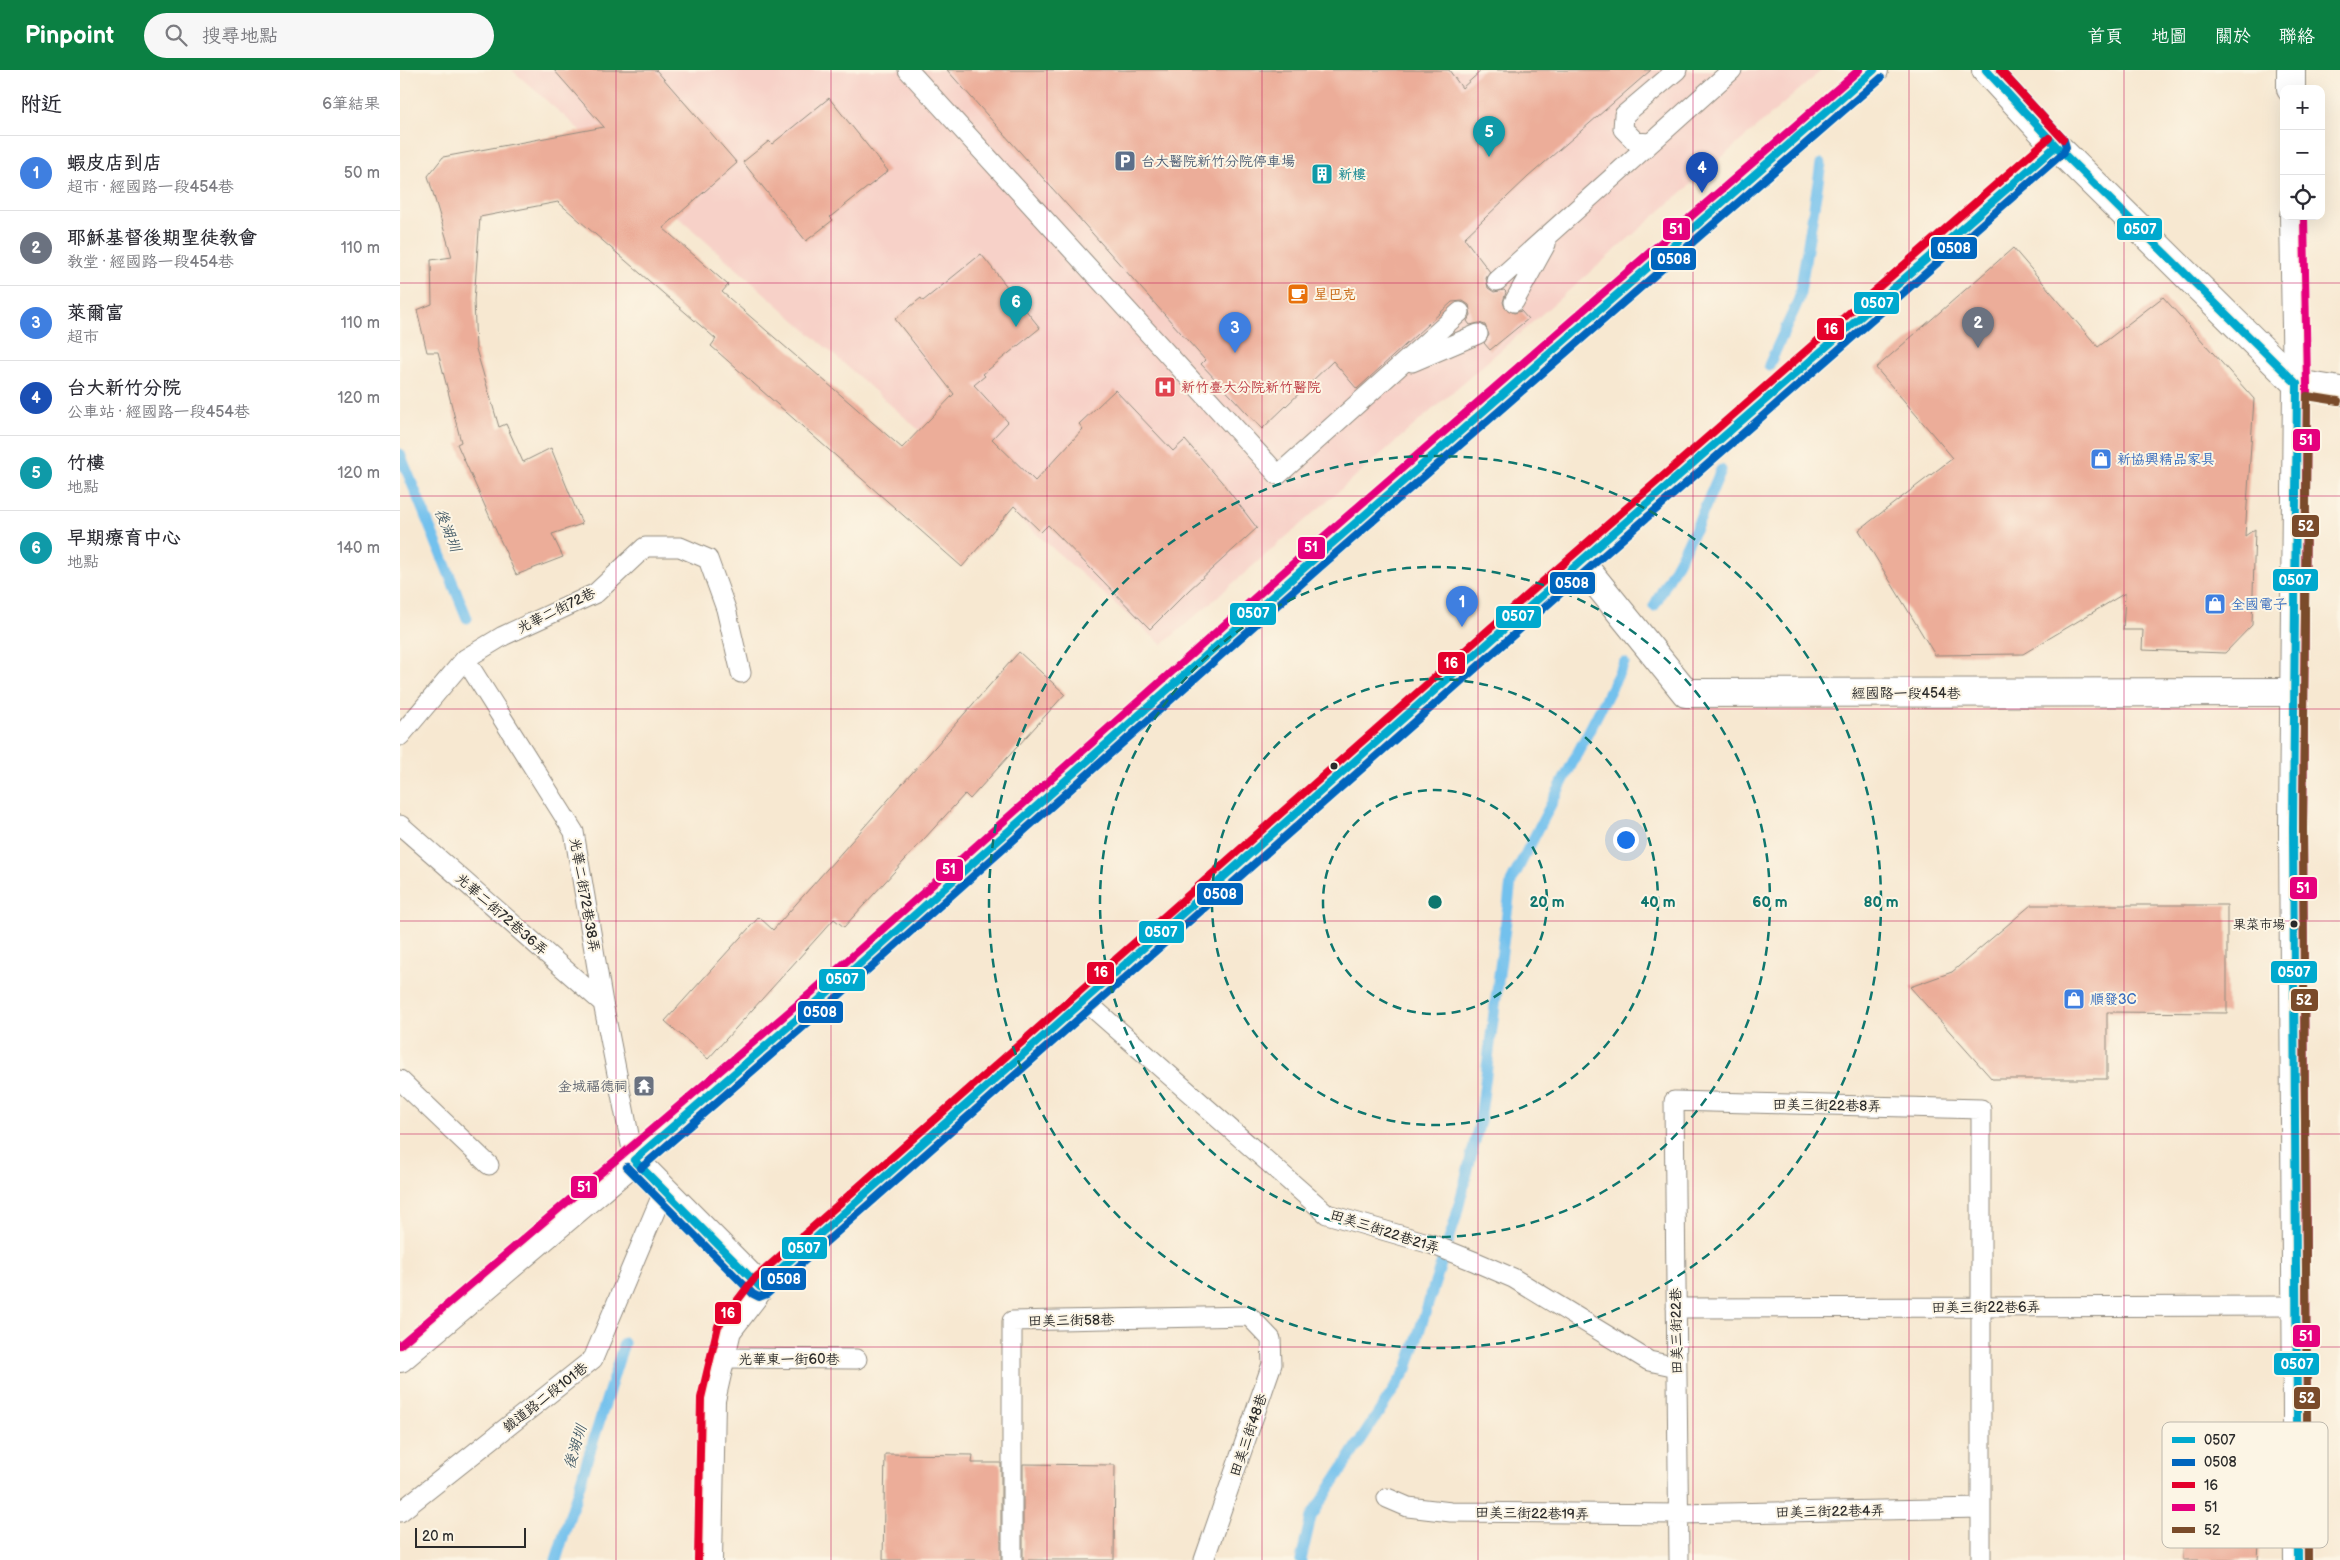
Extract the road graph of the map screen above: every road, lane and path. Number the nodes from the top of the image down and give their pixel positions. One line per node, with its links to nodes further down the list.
1 (908, 70): 16 (lane)
2 (1677, 70): 8 (lane)
3 (1732, 70): 8 (lane)
4 (1874, 70): 29 (street)
5 (1986, 70): 9 (street)
6 (2291, 70): 7 (street)
7 (2292, 85)
8 (1650, 143): 11 (lane)
9 (2056, 146): 17 (street); 19 (street)
10 (2294, 220): 17 (street)
11 (1553, 230): 12 (lane); 13 (lane)
12 (1498, 281)
13 (1514, 302)
14 (1460, 312): 16 (lane)
15 (1478, 334): 16 (lane)
16 (1399, 368)
17 (2297, 384): 18 (street); 22 (street)
18 (2340, 391)
19 (1580, 562): 22 (street, 經國路一段454巷); 25 (street)
20 (465, 659): 21 (lane, 光華二街72巷); 23 (lane, 光華二街72巷); 26 (lane, 光華二街72巷38弄)
21 (741, 672)
22 (2294, 692): 33 (street)
23 (400, 736)
24 (400, 824): 26 (lane, 光華二街72巷36弄)
25 (1084, 1000): 32 (street); 40 (lane, 田美三街22巷21弄)
26 (604, 1003): 29 (lane, 光華二街72巷38弄)
27 (400, 1080): 30 (lane)
28 (1674, 1101): 34 (lane, 田美三街22巷8弄); 35 (lane, 田美三街22巷)
29 (634, 1160): 31 (street); 37 (street)
30 (489, 1165)
31 (664, 1190): 32 (street); 44 (lane, 鐵道路二段101巷)
32 (760, 1287): 38 (street)
33 (2296, 1306): 34 (lane, 田美三街22巷6弄); 41 (street)
34 (1981, 1307): 35 (lane, 田美三街22巷6弄); 43 (lane)
35 (1676, 1308): 40 (lane, 田美三街22巷)
36 (1249, 1316): 47 (lane, 田美三街58巷); 48 (lane, 田美三街48巷)
37 (400, 1358)
38 (721, 1358): 39 (lane, 光華東一街60巷); 46 (street)
39 (857, 1359)
40 (1677, 1367): 45 (lane, 田美三街22巷)
41 (2297, 1422)
42 (1387, 1498): 45 (lane, 田美三街22巷19弄)
43 (1981, 1508): 45 (lane, 田美三街22巷4弄); 50 (lane)
44 (400, 1512)
45 (1679, 1514): 49 (lane, 田美三街22巷)
46 (708, 1560)
47 (1012, 1560)
48 (1204, 1560)
49 (1679, 1560)
50 (1981, 1560)

